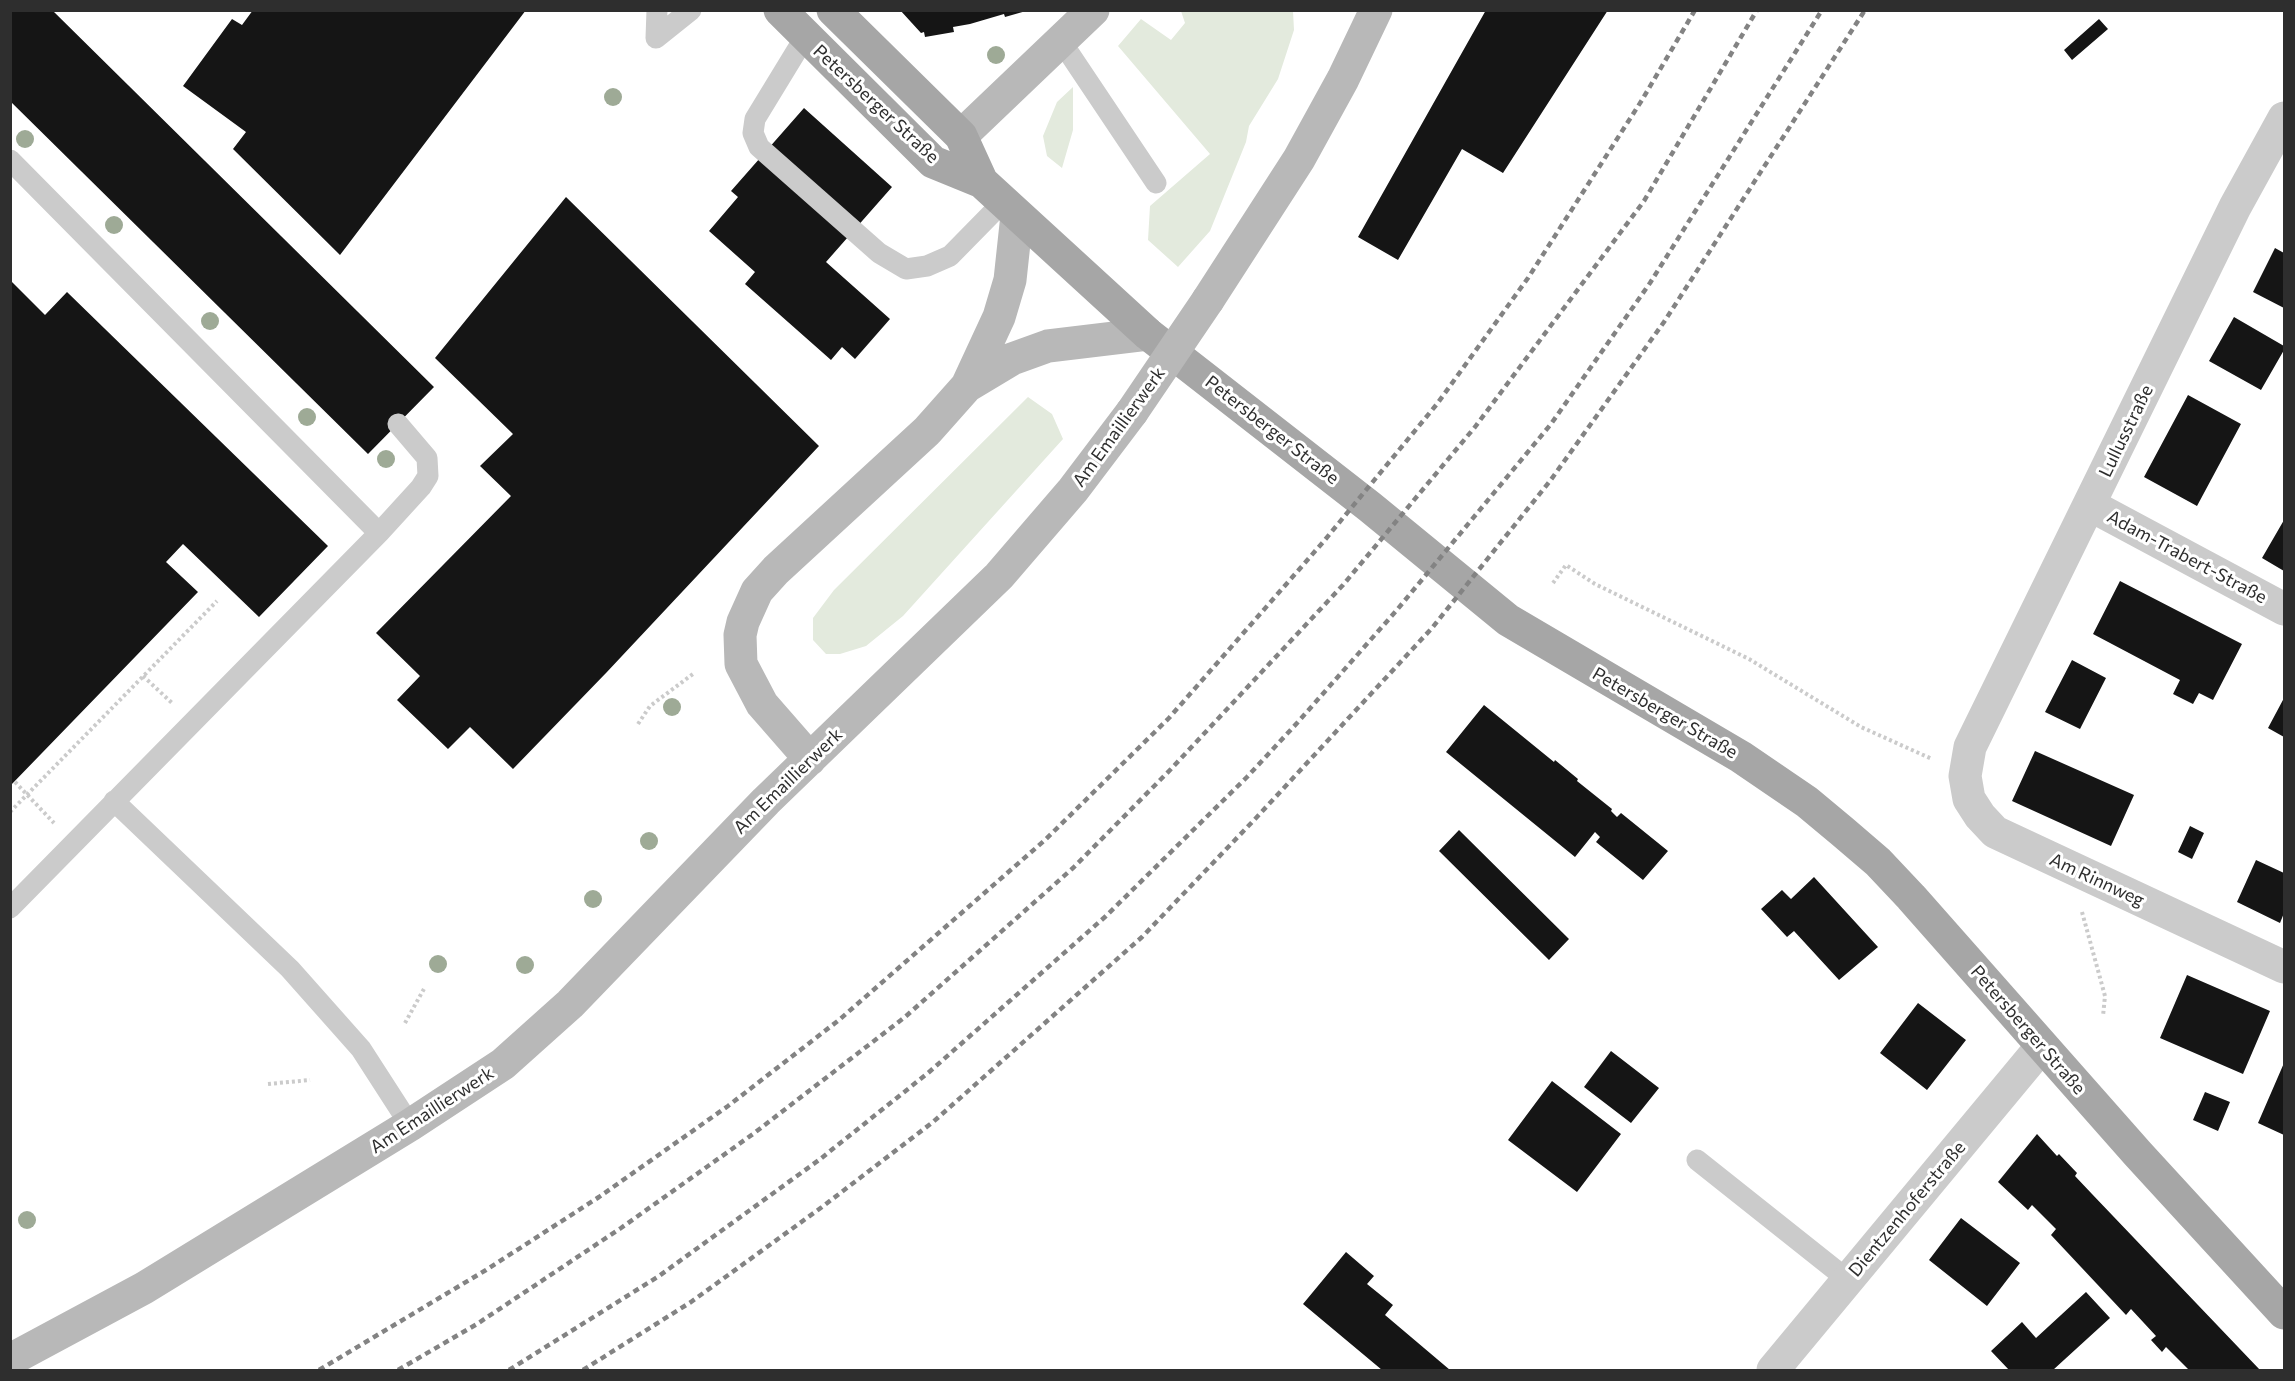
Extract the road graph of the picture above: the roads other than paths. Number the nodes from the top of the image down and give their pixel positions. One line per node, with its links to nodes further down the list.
1 (657, 10): 2 (lane)
2 (691, 10)
3 (780, 10): 7 (main road, Petersberger Straße)
4 (833, 10): 10 (main road, Petersberger Straße)
5 (1094, 10): 8 (main road)
6 (1376, 10): 21 (main road, Am Emaillierwerk, bridge)
7 (805, 37): 13 (main road, Petersberger Straße); 13 (lane)
8 (1061, 41): 10 (main road); 12 (lane)
9 (2284, 118): 17 (street, Lullusstraße)
10 (961, 136): 13 (main road, Petersberger Straße)
11 (10, 160): 18 (lane)
12 (1156, 183)
13 (1001, 200): 14 (main road, Petersberger Straße); 15 (main road)
14 (1148, 334): 15 (main road); 25 (main road, Petersberger Straße)
15 (967, 387): 21 (main road)
16 (398, 424): 18 (lane)
17 (2090, 505): 19 (street, Adam-Trabert-Straße); 20 (street, Lullusstraße)
18 (379, 533): 22 (lane)
19 (2284, 609)
20 (1971, 747): 24 (street, Am Rinnweg)
21 (810, 759): 26 (main road, Am Emaillierwerk)
22 (114, 801): 23 (lane); 26 (lane)
23 (10, 908)
24 (2284, 967)
25 (2042, 1046): 28 (street, Dientzenhoferstraße); 29 (main road, Petersberger Straße)
26 (410, 1125): 30 (main road, Am Emaillierwerk)
27 (1697, 1160): 28 (lane)
28 (1848, 1280): 31 (street, Dientzenhoferstraße)
29 (2284, 1313)
30 (10, 1360)
31 (1773, 1371)

